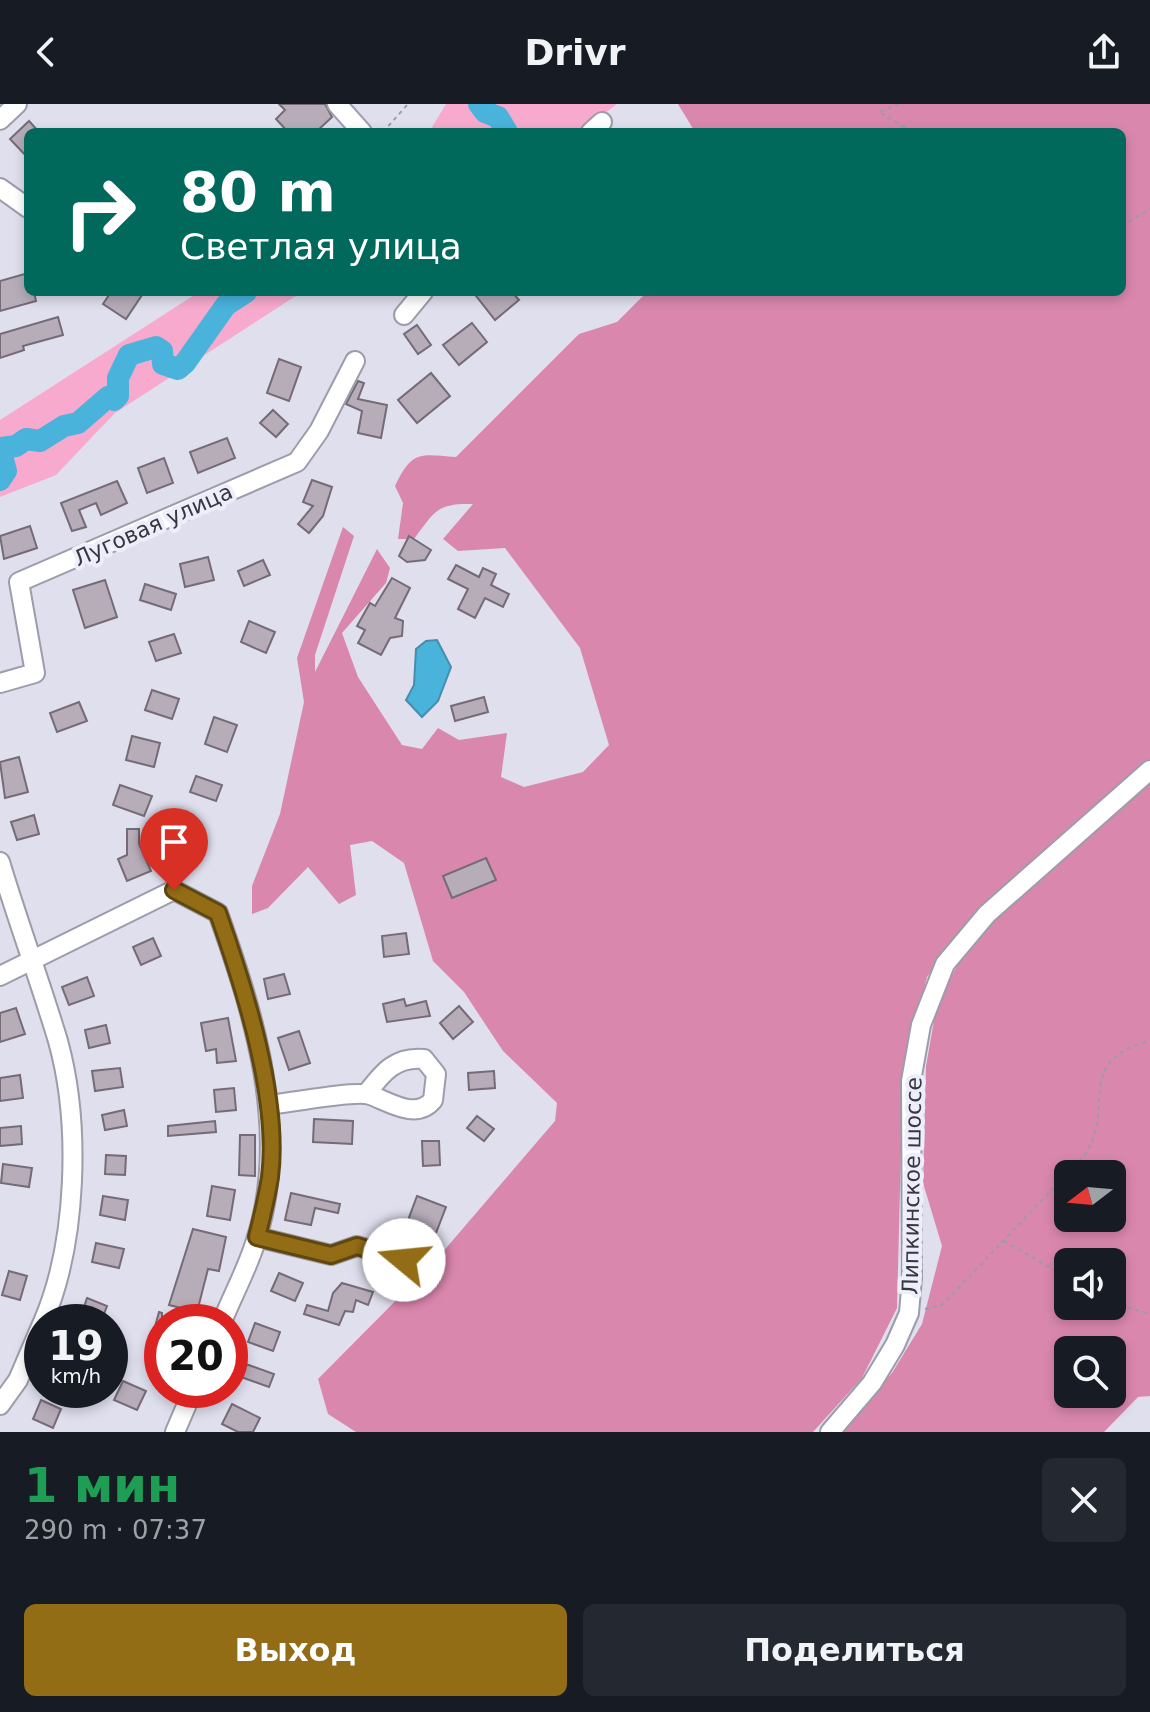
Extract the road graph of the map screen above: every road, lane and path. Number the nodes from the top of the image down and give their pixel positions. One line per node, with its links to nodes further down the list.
1 (17, 104): 5 (street)
2 (337, 104): 6 (street)
3 (408, 104): 7 (path)
4 (899, 104): 8 (path)
5 (0, 120)
6 (358, 128)
7 (387, 128)
8 (906, 128)
9 (0, 188): 10 (street)
10 (24, 205)
11 (1150, 209): 12 (path)
12 (1126, 224)
13 (420, 296): 14 (street)
14 (404, 315)
15 (355, 361): 16 (street, Луговая улица)
16 (0, 683)
17 (1150, 770): 37 (street, Липкинское шоссе)
18 (0, 862): 19 (street)
19 (31, 962): 20 (street); 23 (street); 28 (street)
20 (0, 976)
21 (1150, 1041): 25 (path)
22 (367, 1093): 23 (street)
23 (269, 1105): 24 (street)
24 (257, 1237): 26 (street); 29 (street)
25 (1003, 1240): 27 (path); 30 (path)
26 (420, 1243)
27 (1054, 1270)
28 (48, 1304)
29 (229, 1304)
30 (942, 1305)
31 (1126, 1307): 32 (path)
32 (1150, 1314)
33 (24, 1366): 34 (street)
34 (0, 1405)
35 (185, 1408): 36 (street)
36 (175, 1432)
37 (830, 1432)

